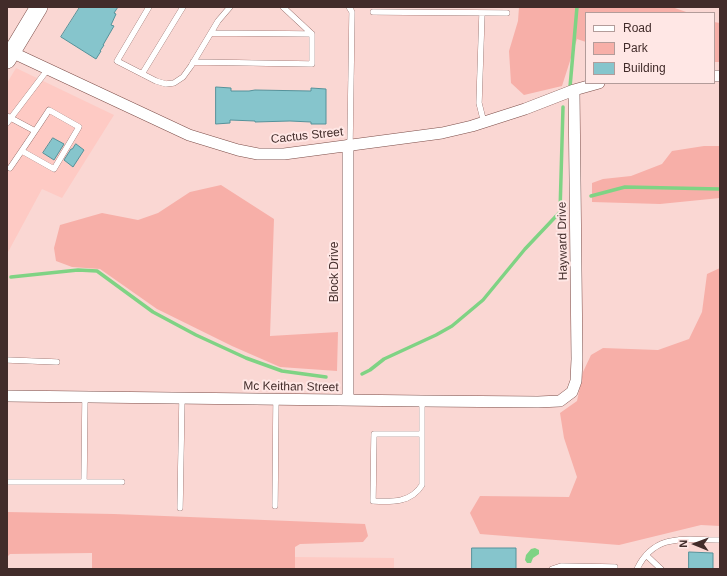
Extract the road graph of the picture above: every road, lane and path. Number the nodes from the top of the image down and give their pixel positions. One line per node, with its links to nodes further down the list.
1 (39, 7): 12 (main road)
2 (149, 7): 15 (lane)
3 (183, 7): 15 (lane)
4 (230, 7): 10 (lane)
5 (283, 7): 11 (lane)
6 (349, 7): 21 (lane)
7 (372, 12): 8 (lane)
8 (482, 13): 9 (lane); 19 (lane)
9 (507, 13)
10 (211, 33): 11 (lane); 13 (lane)
11 (312, 34): 13 (lane)
12 (9, 54): 14 (street, Cactus Street)
13 (193, 62): 15 (lane)
14 (48, 69): 18 (lane); 21 (street, Cactus Street)
15 (142, 74)
16 (595, 84): 17 (street, Cactus Street)
17 (574, 90): 19 (street, Cactus Street); 26 (street, Hayward Drive)
18 (8, 119): 20 (lane)
19 (484, 123): 21 (street, Cactus Street)
20 (35, 131): 22 (lane); 22 (lane)
21 (349, 145): 31 (street, Block Drive)
22 (22, 151): 23 (lane)
23 (10, 168)
24 (7, 360): 25 (lane)
25 (57, 362)
26 (572, 392): 32 (street, Mc Keithan Street)
27 (7, 396): 28 (street, Mc Keithan Street)
28 (84, 397): 29 (street, Mc Keithan Street); 35 (lane)
29 (182, 398): 30 (street, Mc Keithan Street); 38 (lane)
30 (276, 399): 31 (street, Mc Keithan Street); 37 (lane)
31 (348, 400): 32 (street, Mc Keithan Street)
32 (422, 401): 33 (lane)
33 (422, 434): 33 (lane)
34 (7, 482): 35 (lane)
35 (84, 482): 36 (lane)
36 (122, 482)
37 (275, 506)
38 (180, 508)
39 (720, 540): 40 (lane)
40 (646, 555): 43 (lane); 44 (lane)
41 (615, 567): 42 (lane)
42 (552, 569)
43 (637, 569)
44 (661, 569)

